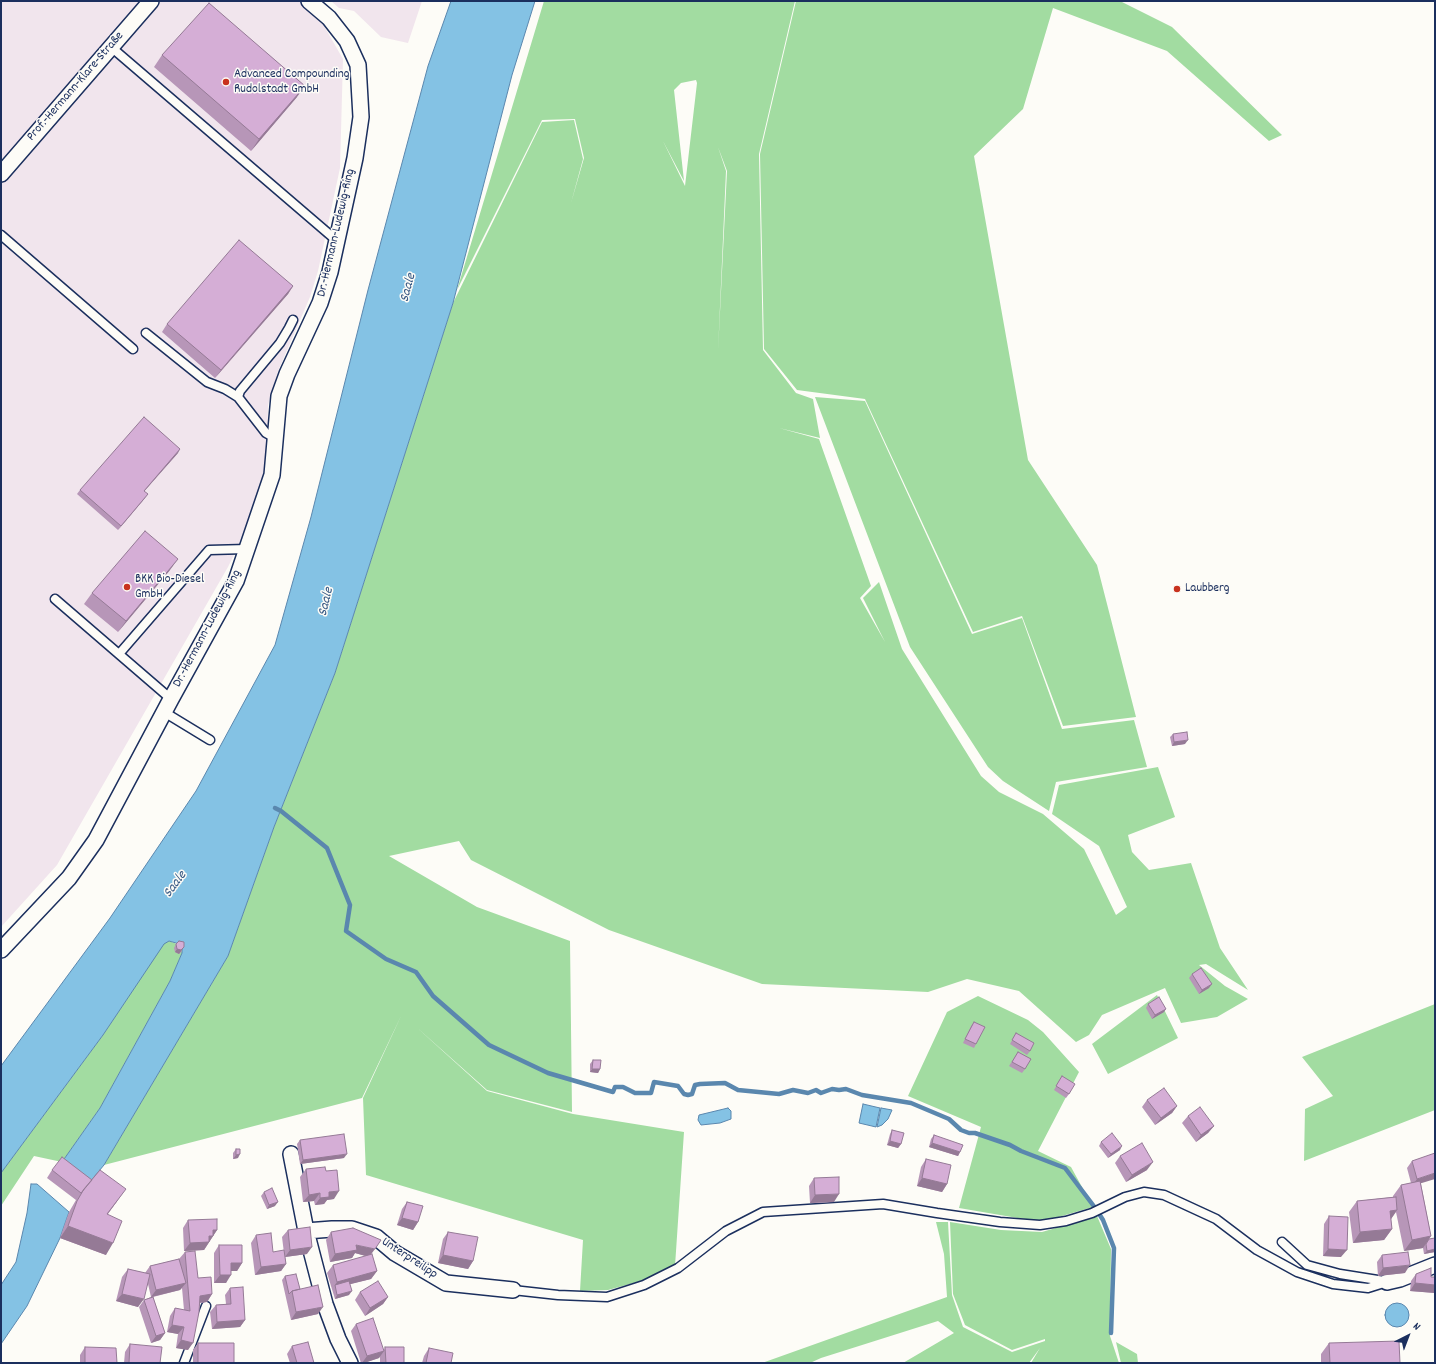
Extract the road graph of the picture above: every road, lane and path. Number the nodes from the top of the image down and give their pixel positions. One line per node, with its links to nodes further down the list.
1 (151, 1): 3 (street, Prof.-Hermann-Klare-Straße)
2 (309, 1): 6 (street, Dr.-Hermann-Ludewig-Ring)
3 (111, 47): 4 (street, Prof.-Hermann-Klare-Straße); 6 (lane)
4 (1, 174)
5 (1, 235): 9 (lane)
6 (336, 240): 11 (street, Dr.-Hermann-Ludewig-Ring)
7 (293, 320): 10 (lane)
8 (146, 332): 10 (lane)
9 (133, 349)
10 (238, 397): 11 (lane)
11 (275, 438): 12 (street, Dr.-Hermann-Ludewig-Ring)
12 (247, 549): 14 (lane); 15 (street, Dr.-Hermann-Ludewig-Ring)
13 (55, 598): 14 (lane)
14 (119, 654): 15 (lane)
15 (167, 706): 16 (lane); 17 (street, Dr.-Hermann-Ludewig-Ring)
16 (210, 740)
17 (1, 950)
18 (291, 1154): 19 (street)
19 (306, 1231): 23 (street, Unterpreilipp); 26 (street)
20 (1282, 1242): 22 (lane)
21 (1435, 1265): 22 (street)
22 (1387, 1282): 23 (lane)
23 (513, 1290)
24 (206, 1306): 25 (lane)
25 (184, 1363)
26 (350, 1363)

